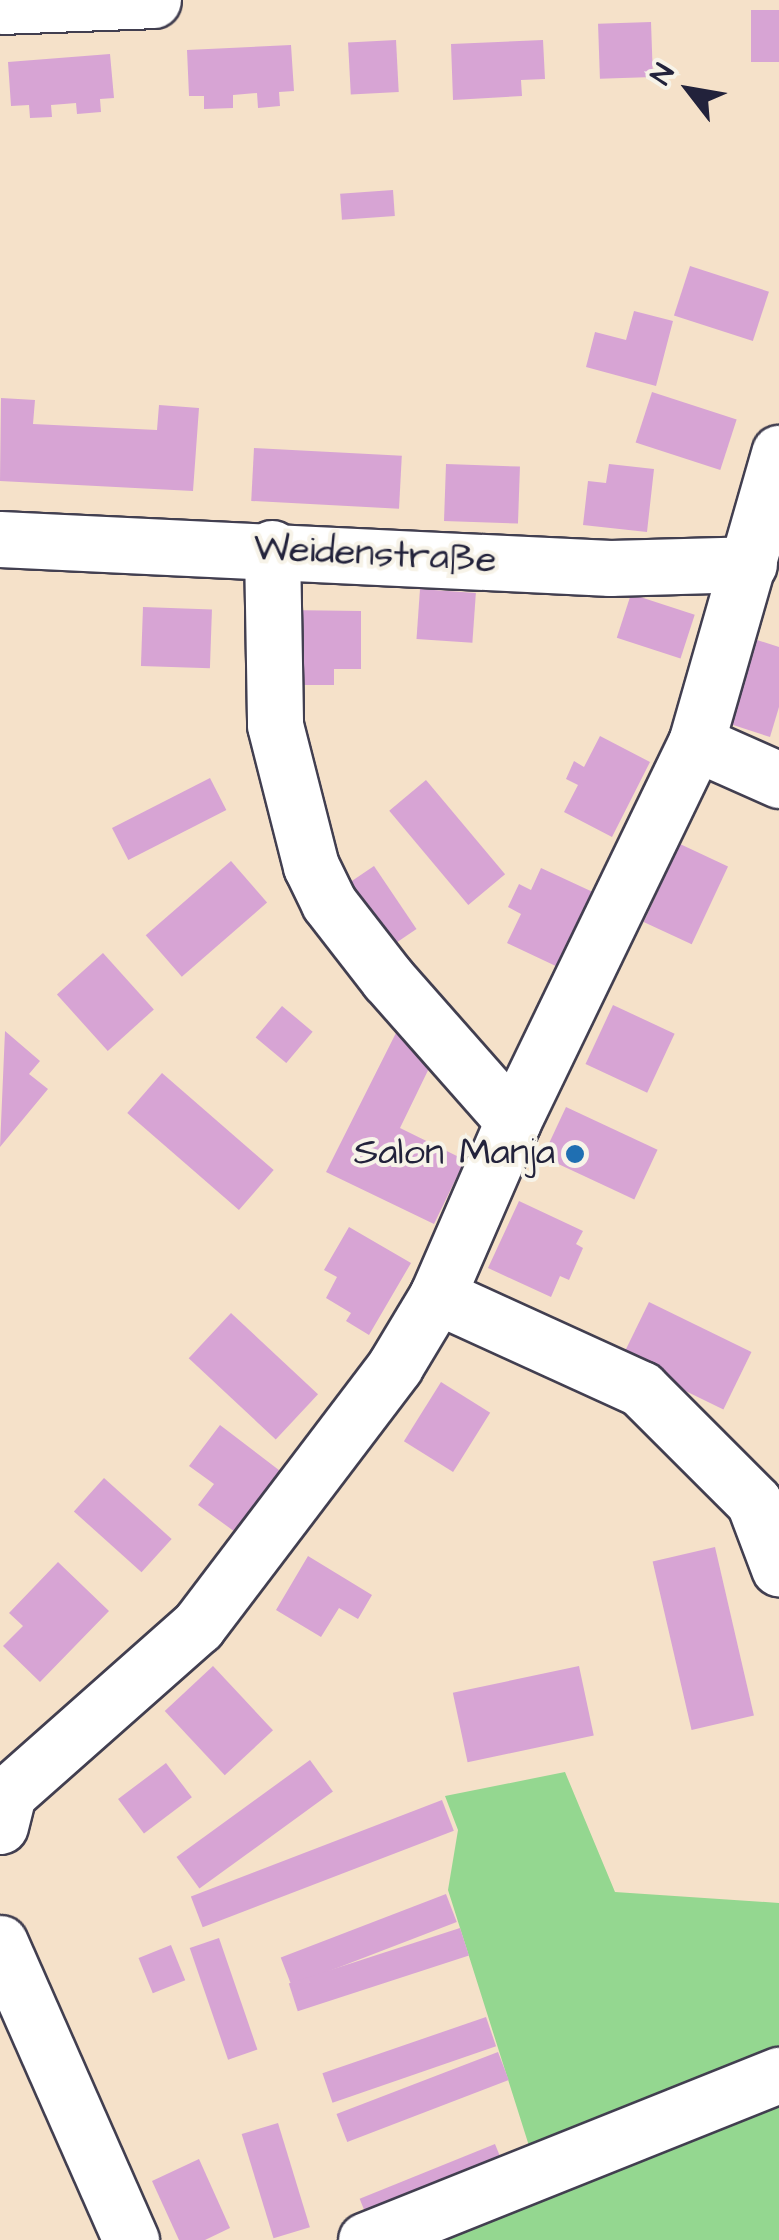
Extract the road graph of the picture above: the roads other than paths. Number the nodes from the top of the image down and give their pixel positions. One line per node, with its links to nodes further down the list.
1 (153, 0): 2 (street)
2 (0, 6)
3 (779, 453): 6 (street)
4 (0, 539): 5 (street, Weidenstraße)
5 (272, 548): 6 (street, Weidenstraße); 9 (street)
6 (749, 564): 7 (street)
7 (696, 743): 8 (street); 9 (street)
8 (779, 780)
9 (513, 1121): 10 (street)
10 (437, 1296): 11 (street); 12 (street)
11 (779, 1568)
12 (0, 1826)
13 (0, 1942): 15 (street)
14 (779, 2075): 16 (street)
15 (131, 2240)
16 (366, 2240)

